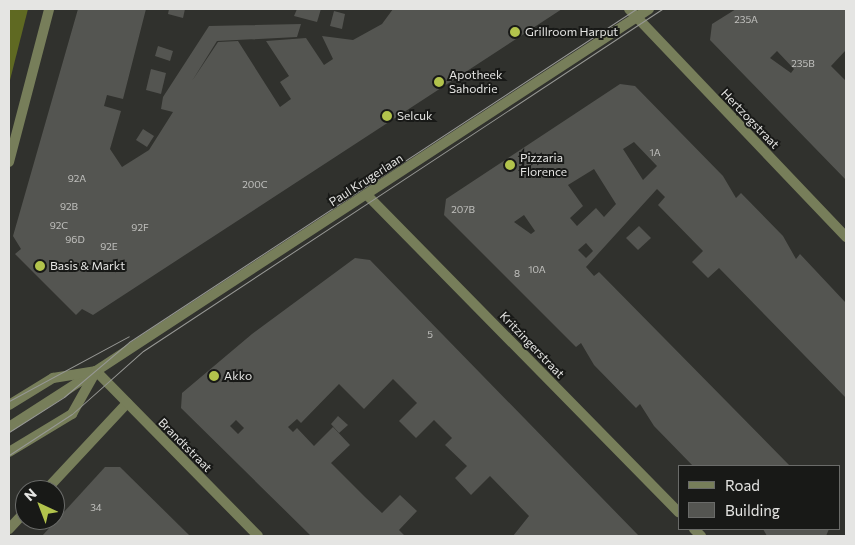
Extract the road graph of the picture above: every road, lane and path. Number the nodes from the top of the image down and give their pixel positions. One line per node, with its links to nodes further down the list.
1 (49, 9): 5 (street)
2 (629, 9): 4 (street, Hertzogstraat)
3 (649, 9): 4 (street, Paul Krugerlaan)
4 (636, 17): 6 (street, Paul Krugerlaan); 7 (street, Hertzogstraat)
5 (9, 162)
6 (367, 195): 8 (street, Paul Krugerlaan); 14 (street, Kritzingerstraat)
7 (846, 237)
8 (96, 371): 9 (street, Brandtstraat); 10 (street, Paul Krugerlaan); 11 (street, Paul Krugerlaan); 12 (street, Paul Krugerlaan)
9 (127, 403): 13 (street); 15 (street, Brandtstraat)
10 (9, 405)
11 (9, 427)
12 (9, 452)
13 (55, 480)
14 (678, 512)
15 (258, 536)

